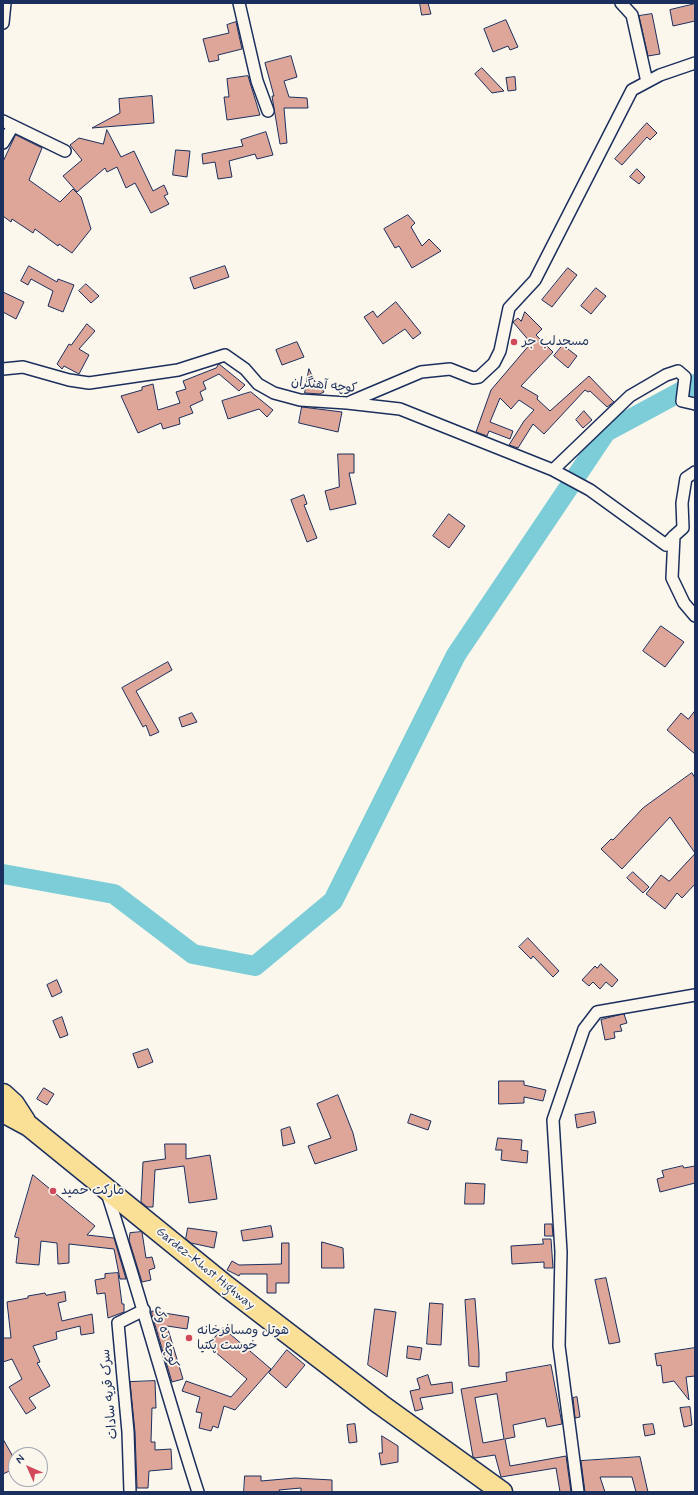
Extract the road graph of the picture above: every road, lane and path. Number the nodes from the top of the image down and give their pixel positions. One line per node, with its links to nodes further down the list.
1 (5, 3): 4 (street)
2 (239, 3): 7 (street)
3 (621, 3): 6 (street)
4 (3, 23)
5 (695, 63): 6 (street)
6 (647, 82): 12 (street)
7 (268, 111)
8 (8, 123): 9 (street); 10 (street)
9 (3, 144)
10 (65, 151)
11 (3, 369): 12 (street, کوچه آهنگران)
12 (347, 403): 14 (street, کوچه آهنگران)
13 (695, 404): 14 (street)
14 (553, 470): 16 (street, کوچه آهنگران)
15 (695, 472): 16 (street)
16 (674, 536): 17 (street)
17 (695, 616)
18 (695, 995): 27 (street)
19 (3, 1094): 21 (highway, Gardez-Khost Highway)
20 (3, 1112): 21 (highway, Gardez-Khost Highway)
21 (29, 1126): 22 (highway, Gardez-Khost Highway)
22 (106, 1188): 23 (street, کوچه ده وک); 26 (highway, Gardez-Khost Highway)
23 (144, 1310): 24 (street, سرک قریه سادات); 25 (street, کوچه ده وک)
24 (130, 1492)
25 (198, 1492)
26 (502, 1492)
27 (578, 1492)

